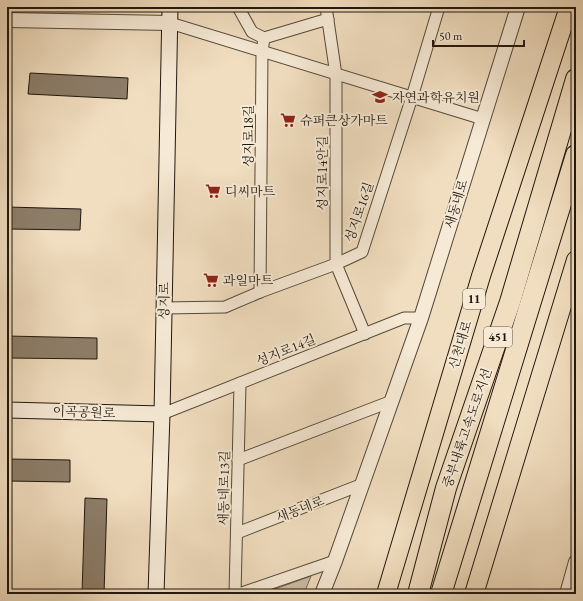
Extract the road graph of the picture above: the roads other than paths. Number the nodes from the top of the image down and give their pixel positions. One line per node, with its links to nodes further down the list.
1 (170, 7): 9 (main road, 성지로)
2 (238, 7): 10 (street)
3 (326, 7): 7 (street, 성지로14안길)
4 (439, 7): 14 (street, 성지로16길)
5 (518, 7): 15 (street, 새동네로)
6 (569, 7): 36 (highway, 신천대로 / 11)
7 (328, 19): 10 (street); 12 (street, 성지로14안길)
8 (7, 20): 9 (street)
9 (170, 23): 11 (street); 20 (main road, 성지로)
10 (264, 38): 11 (street, 성지로18길)
11 (262, 52): 12 (street); 19 (street, 성지로18길)
12 (336, 75): 14 (street); 18 (street, 성지로14안길)
13 (576, 79): 37 (highway, 중부내륙고속도로지선 / 451)
14 (412, 98): 15 (street); 18 (street, 성지로16길)
15 (483, 119): 21 (street, 새동네로)
16 (576, 155): 38 (highway, 중부내륙고속도로지선 / 451)
17 (576, 260): 39 (highway)
18 (336, 264): 19 (street, 성지로16길); 22 (street, 성지로14안길)
19 (260, 292): 20 (street, 성지로16길)
20 (164, 308): 26 (main road, 성지로)
21 (421, 318): 22 (street, 성지로14길); 24 (street, 새동네로)
22 (365, 334): 23 (street, 성지로14길)
23 (240, 383): 26 (street, 성지로14길); 27 (street, 새동네로13길)
24 (392, 401): 27 (street); 28 (street, 새동네로)
25 (7, 410): 26 (main road, 이곡공원로)
26 (162, 414): 32 (main road, 성지로)
27 (238, 460): 29 (street, 새동네로13길)
28 (363, 484): 29 (street, 새동네로); 30 (street, 새동네로)
29 (237, 533): 33 (street, 새동네로13길)
30 (335, 561): 34 (street); 35 (street, 새동네로)
31 (576, 562): 40 (street)
32 (156, 594)
33 (235, 594)
34 (239, 594)
35 (322, 594)
36 (386, 594)
37 (418, 594)
38 (441, 594)
39 (474, 594)
40 (567, 594)

